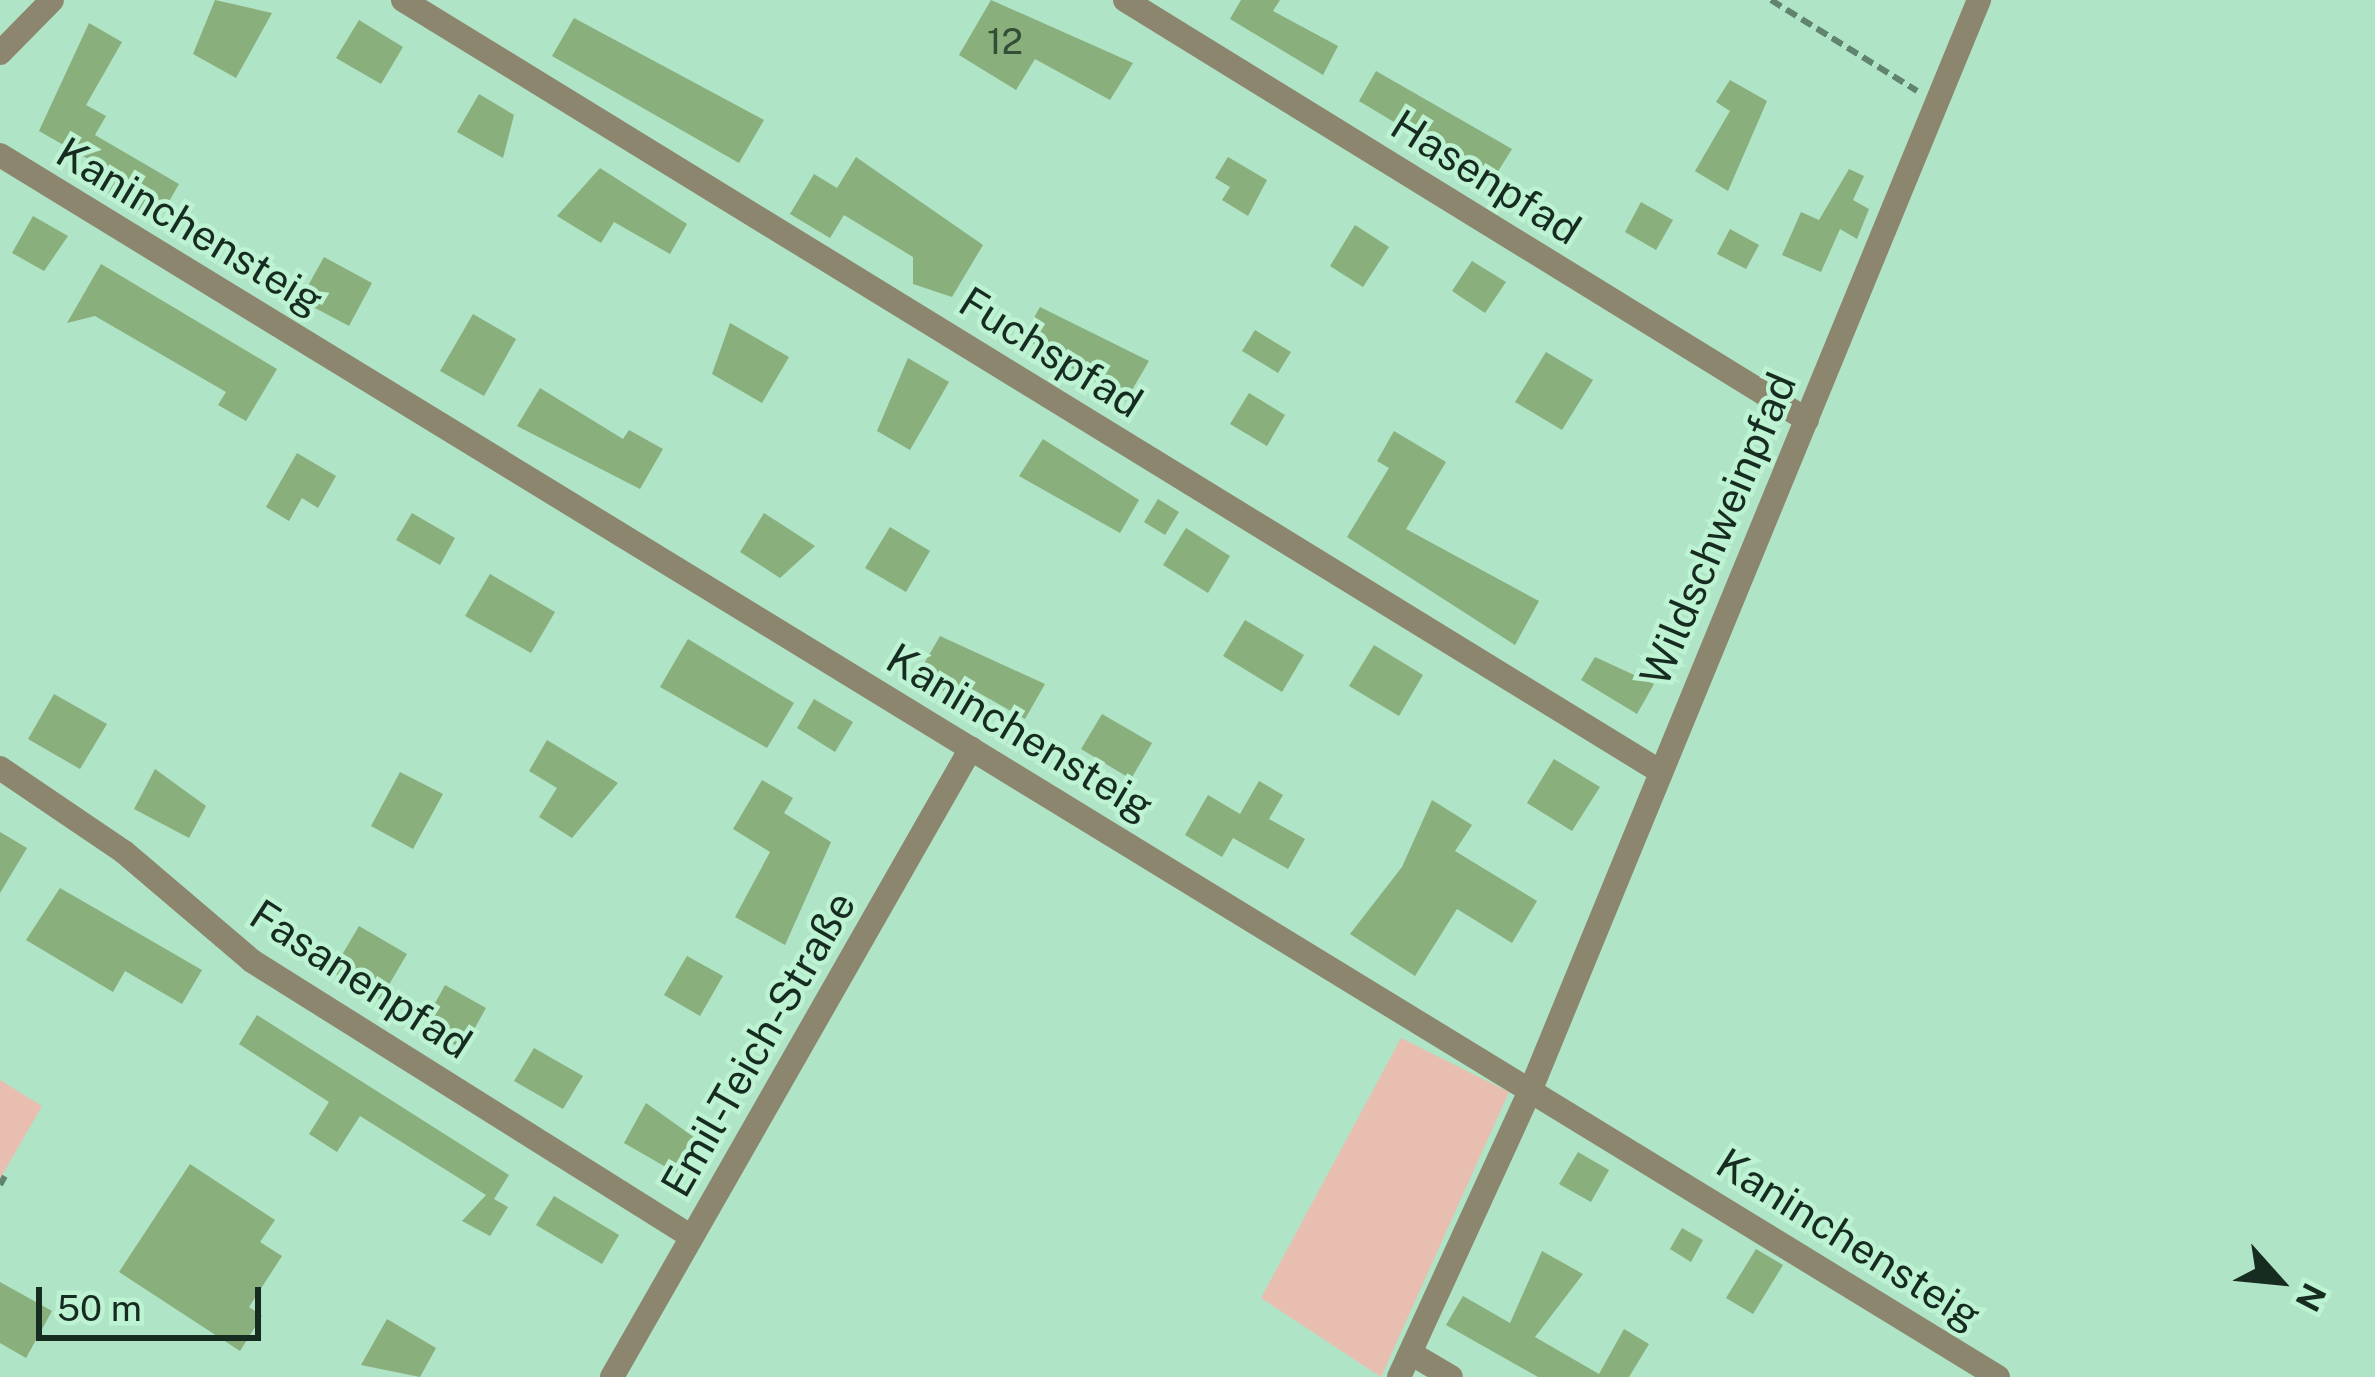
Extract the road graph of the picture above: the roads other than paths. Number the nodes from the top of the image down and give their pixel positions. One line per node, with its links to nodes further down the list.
1 (52, 0): 5 (street)
2 (403, 0): 10 (street, Fuchspfad)
3 (1124, 0): 7 (street, Hasenpfad)
4 (1979, 0): 7 (street, Wildschweinpfad)
5 (0, 52)
6 (0, 155): 8 (street, Kaninchensteig)
7 (1807, 420): 10 (street, Wildschweinpfad)
8 (971, 748): 11 (street, Kaninchensteig); 12 (street, Emil-Teich-Straße)
9 (0, 768): 12 (street, Fasanenpfad)
10 (1659, 771): 11 (street, Wildschweinpfad)
11 (1531, 1089): 13 (street, Wildschweinpfad); 17 (street, Kaninchensteig)
12 (692, 1237): 14 (street, Emil-Teich-Straße)
13 (1412, 1354): 15 (street, Wildschweinpfad); 16 (street)
14 (612, 1377)
15 (1399, 1377)
16 (1451, 1377)
17 (1998, 1377)

